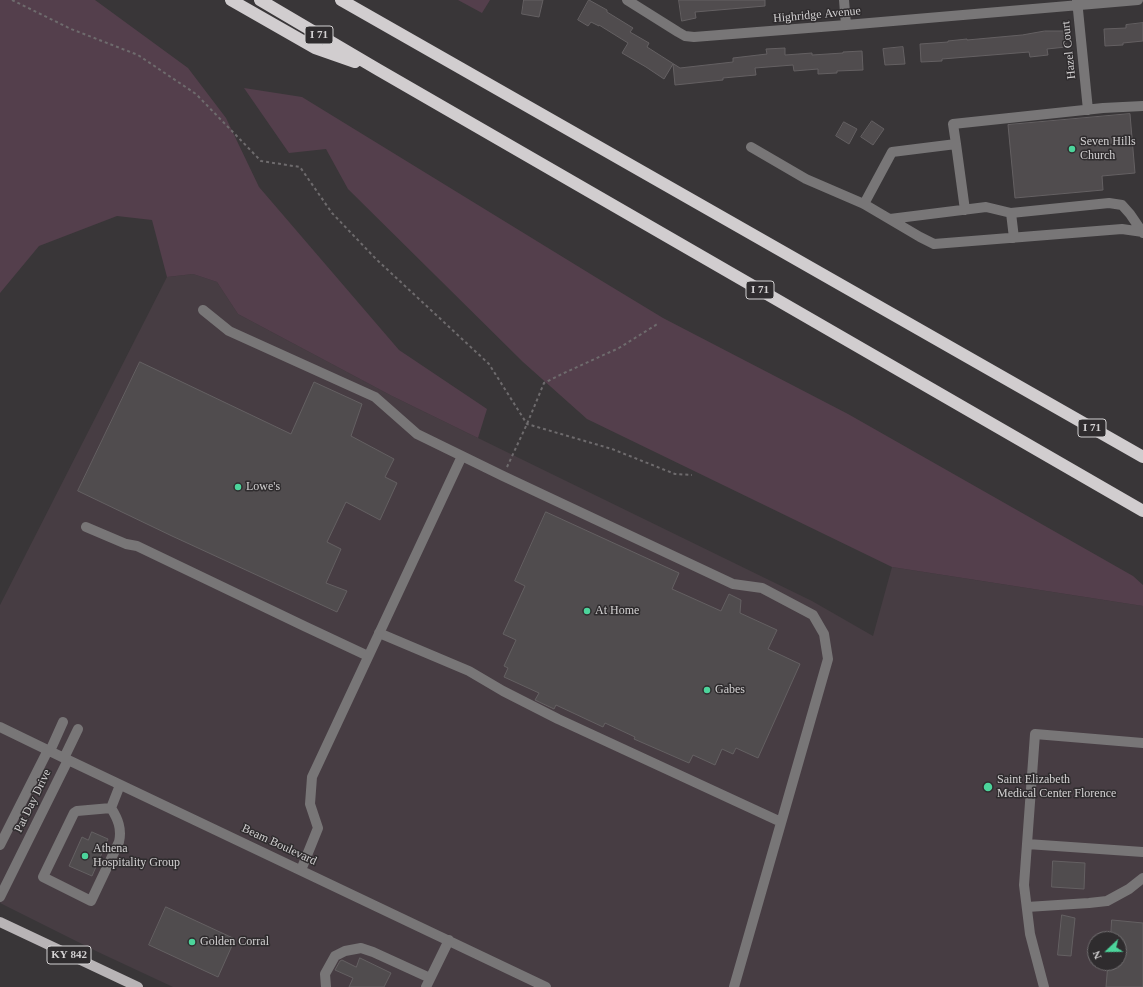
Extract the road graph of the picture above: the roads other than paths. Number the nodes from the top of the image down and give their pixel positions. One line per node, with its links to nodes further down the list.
1 (231, 0): 9 (highway)
2 (260, 0): 9 (highway, I 71)
3 (342, 0): 22 (highway, I 71)
4 (627, 0): 8 (street, Highridge Avenue)
5 (844, 0): 8 (street)
6 (1138, 0): 7 (street, Highridge Avenue)
7 (1077, 3): 8 (street, Highridge Avenue); 11 (street, Hazel Court)
8 (846, 25)
9 (377, 69): 23 (highway, I 71)
10 (1143, 106): 11 (street)
11 (1088, 110): 12 (street)
12 (956, 144): 14 (street); 15 (street)
13 (752, 147): 14 (street)
14 (864, 204): 17 (street)
15 (964, 210): 16 (street); 17 (street)
16 (1011, 213): 18 (street); 19 (street)
17 (890, 219): 19 (street)
18 (1143, 232): 19 (street)
19 (1014, 238)
20 (203, 310): 21 (street)
21 (462, 456): 25 (street); 35 (street)
22 (1143, 457)
23 (1143, 510)
24 (86, 527): 26 (street)
25 (379, 633): 26 (street); 35 (street)
26 (368, 656): 39 (street)
27 (63, 722): 31 (street, Pat Day Drive)
28 (0, 727): 31 (street, Beam Boulevard)
29 (78, 729): 32 (street, Pat Day Drive)
30 (1143, 743): 36 (street)
31 (49, 751): 32 (street, Beam Boulevard); 37 (street, Pat Day Drive)
32 (66, 759): 33 (street, Beam Boulevard); 41 (street, Pat Day Drive)
33 (120, 785): 34 (street); 39 (street, Beam Boulevard)
34 (111, 808): 34 (street)
35 (781, 822): 49 (street)
36 (1027, 844): 38 (street); 42 (street)
37 (0, 845)
38 (1143, 852)
39 (301, 870): 44 (street, Beam Boulevard)
40 (1143, 878): 42 (street)
41 (0, 897)
42 (1027, 907): 50 (street)
43 (0, 922): 46 (main road, KY 842)
44 (449, 940): 45 (street); 48 (street, Beam Boulevard)
45 (428, 983): 47 (street)
46 (138, 987)
47 (326, 987)
48 (546, 987)
49 (734, 987)
50 (1044, 987)

